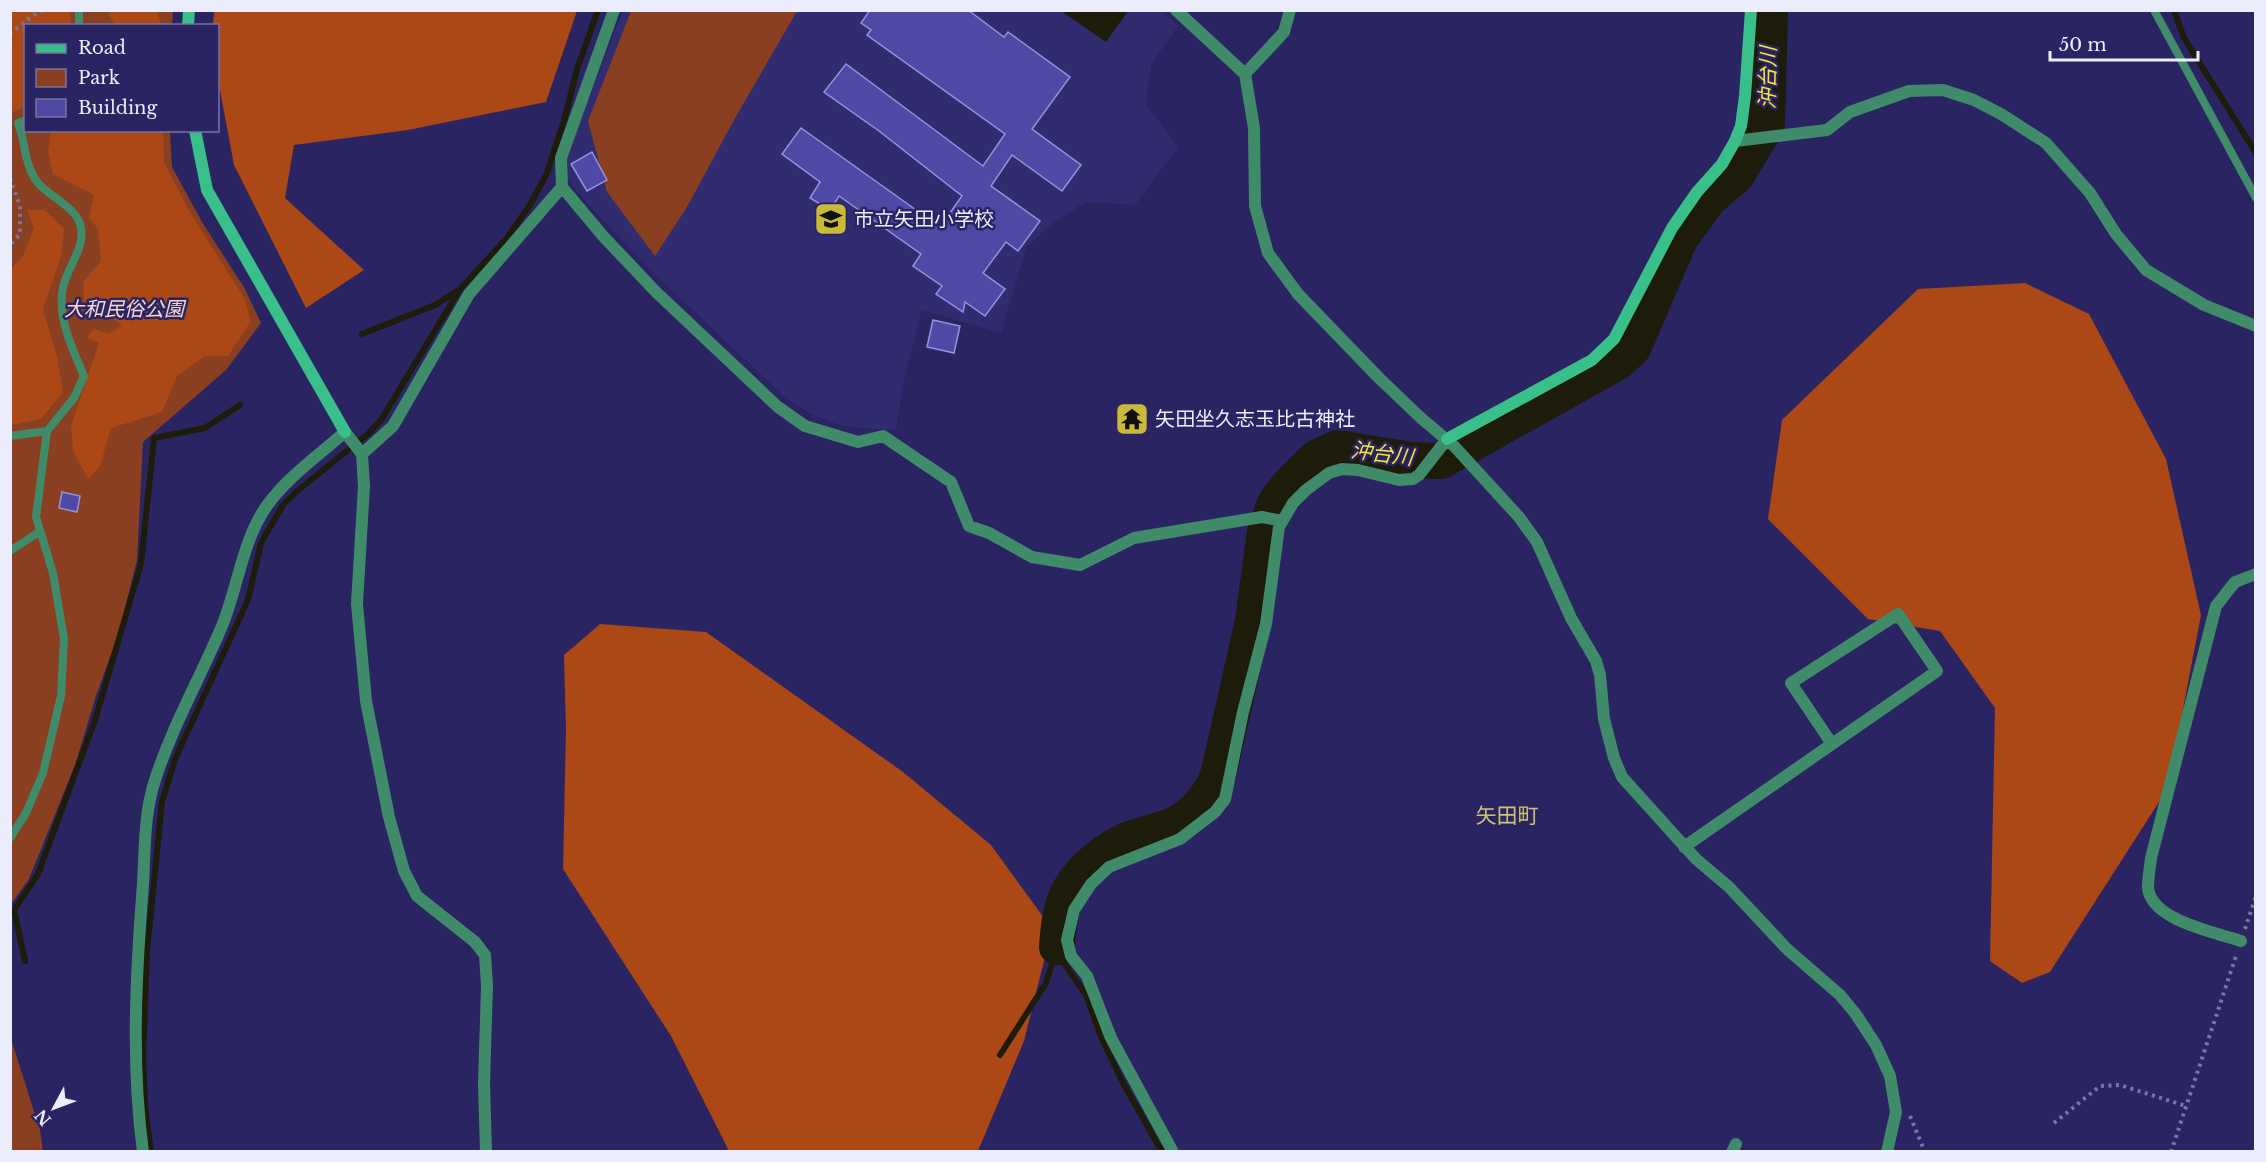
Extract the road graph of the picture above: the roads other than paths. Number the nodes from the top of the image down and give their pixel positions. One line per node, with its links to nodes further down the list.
1 (614, 10): 10 (street)
2 (1176, 10): 6 (street)
3 (1290, 10): 6 (street)
4 (1751, 10): 9 (street)
5 (2154, 10): 11 (lane)
6 (1245, 74): 16 (street)
7 (24, 121): 13 (lane)
8 (195, 132): 14 (street)
9 (1736, 141): 12 (street); 16 (street)
10 (562, 187): 17 (street); 18 (street)
11 (2256, 198)
12 (2256, 326)
13 (47, 431): 15 (lane); 19 (lane)
14 (345, 432): 17 (street); 26 (street)
15 (10, 436)
16 (1450, 442): 18 (street); 24 (street)
17 (362, 453): 27 (street)
18 (1272, 519): 28 (street)
19 (39, 532): 20 (lane); 23 (lane)
20 (10, 551)
21 (2256, 574): 25 (street)
22 (1832, 744): 22 (street); 24 (street)
23 (10, 838)
24 (1684, 847): 29 (street)
25 (2241, 941)
26 (143, 1152)
27 (486, 1152)
28 (1173, 1152)
29 (1887, 1152)

